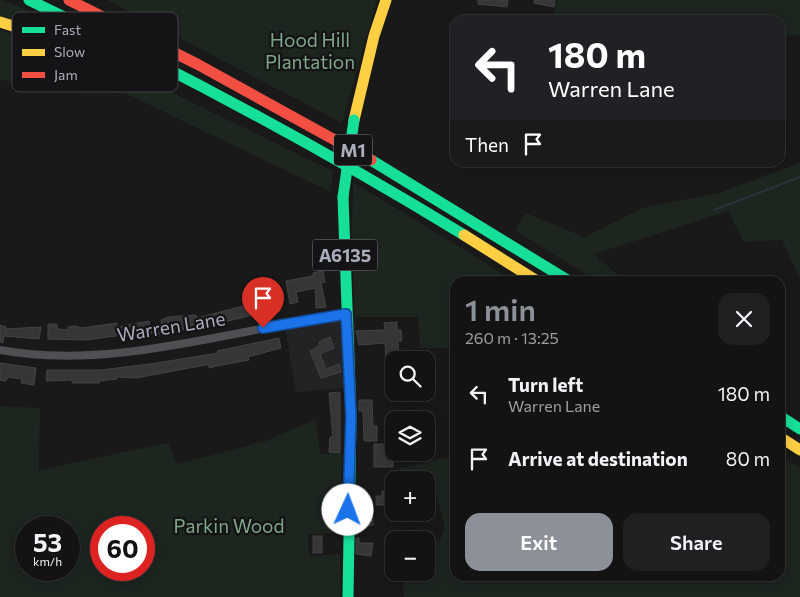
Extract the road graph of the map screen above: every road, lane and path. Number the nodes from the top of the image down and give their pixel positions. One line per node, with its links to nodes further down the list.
1 (29, 0): 5 (main road, M1)
2 (69, 0): 6 (main road, M1)
3 (82, 0): 7 (main road, M1)
4 (386, 0): 16 (main road, A6135, bridge)
5 (53, 12)
6 (95, 12)
7 (102, 12)
8 (0, 22): 9 (main road, M1)
9 (12, 26)
10 (178, 54): 15 (main road, M1)
11 (178, 75): 13 (main road, M1)
12 (178, 81): 13 (main road, M1)
13 (258, 117): 14 (main road, M1)
14 (529, 276)
15 (561, 276)
16 (346, 314): 17 (street, Warren Lane); 22 (main road, A6135)
17 (0, 350)
18 (785, 419): 19 (main road)
19 (800, 429)
20 (785, 440): 21 (main road)
21 (800, 450)
22 (348, 597)

